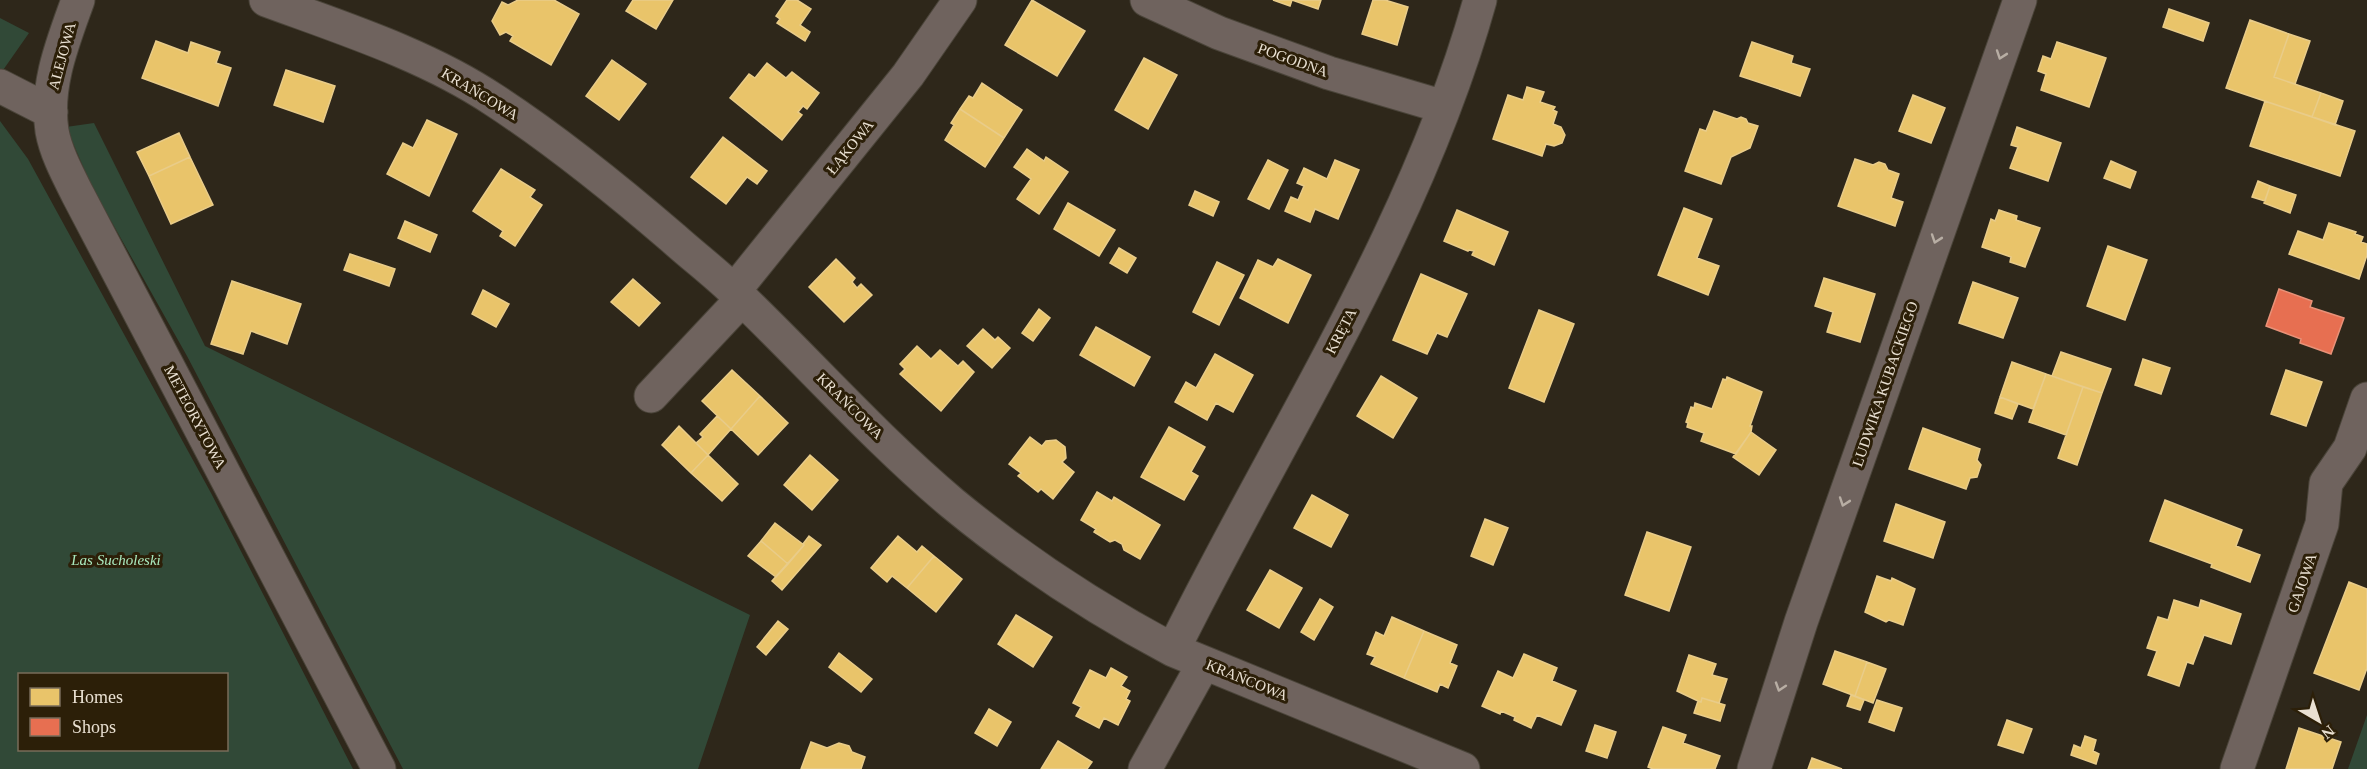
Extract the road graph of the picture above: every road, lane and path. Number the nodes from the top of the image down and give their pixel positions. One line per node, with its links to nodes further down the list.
1 (78, 0): 9 (street, ALEJOWA)
2 (266, 0): 10 (street, KRAŃCOWA)
3 (960, 0): 10 (street, ŁĄKOWA)
4 (1147, 0): 8 (street, POGODNA)
5 (1480, 0): 8 (street, KRĘTA)
6 (2020, 0): 18 (street, LUDWIKA KUBACKIEGO, one-way to 18)
7 (0, 86): 9 (street)
8 (1444, 107): 13 (street, KRĘTA)
9 (51, 112): 16 (street, METEORYTOWA)
10 (738, 295): 11 (street, ŁĄKOWA); 13 (street, KRAŃCOWA)
11 (651, 396)
12 (2367, 399): 19 (street, GAJOWA)
13 (1173, 650): 14 (street, KRAŃCOWA)
14 (1204, 663): 15 (street, KRAŃCOWA); 17 (street)
15 (1457, 768)
16 (379, 769)
17 (1145, 769)
18 (1754, 769)
19 (2237, 769)

